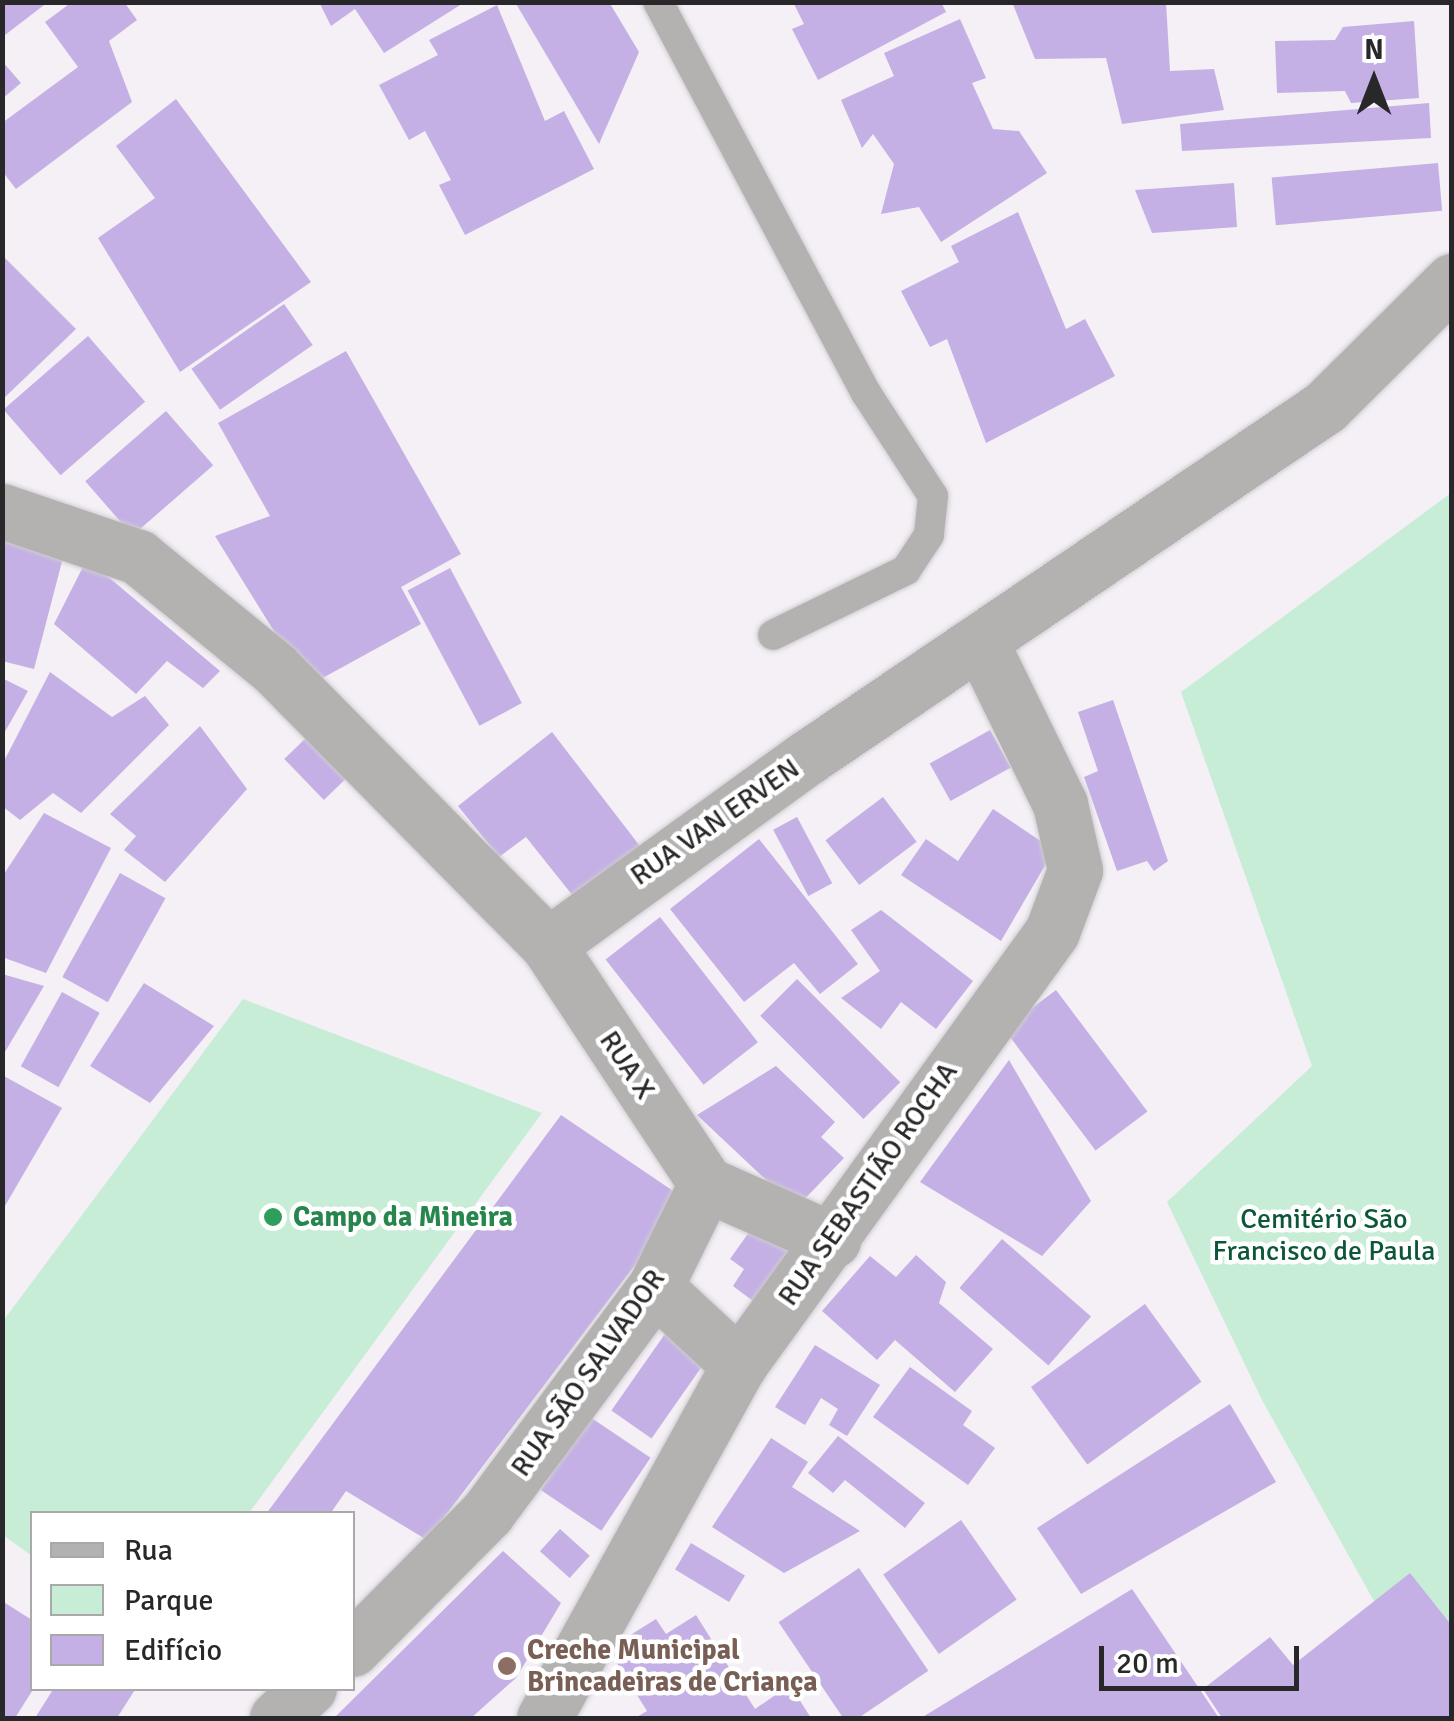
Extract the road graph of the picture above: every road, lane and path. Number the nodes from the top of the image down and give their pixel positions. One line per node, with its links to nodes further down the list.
1 (658, 2): 4 (lane)
2 (1452, 281): 5 (street, RUA VAN ERVEN)
3 (2, 512): 6 (street)
4 (773, 635)
5 (981, 642): 6 (street, RUA VAN ERVEN); 8 (street, RUA SEBASTIÃO ROCHA)
6 (548, 946): 7 (street, RUA X)
7 (706, 1184): 8 (street); 9 (street, RUA SÃO SALVADOR)
8 (833, 1240): 10 (street, RUA SEBASTIÃO ROCHA)
9 (654, 1287): 10 (street); 11 (street, RUA SÃO SALVADOR)
10 (739, 1365): 14 (street, RUA SEBASTIÃO ROCHA)
11 (355, 1646)
12 (306, 1691): 13 (street)
13 (277, 1718)
14 (544, 1718)

